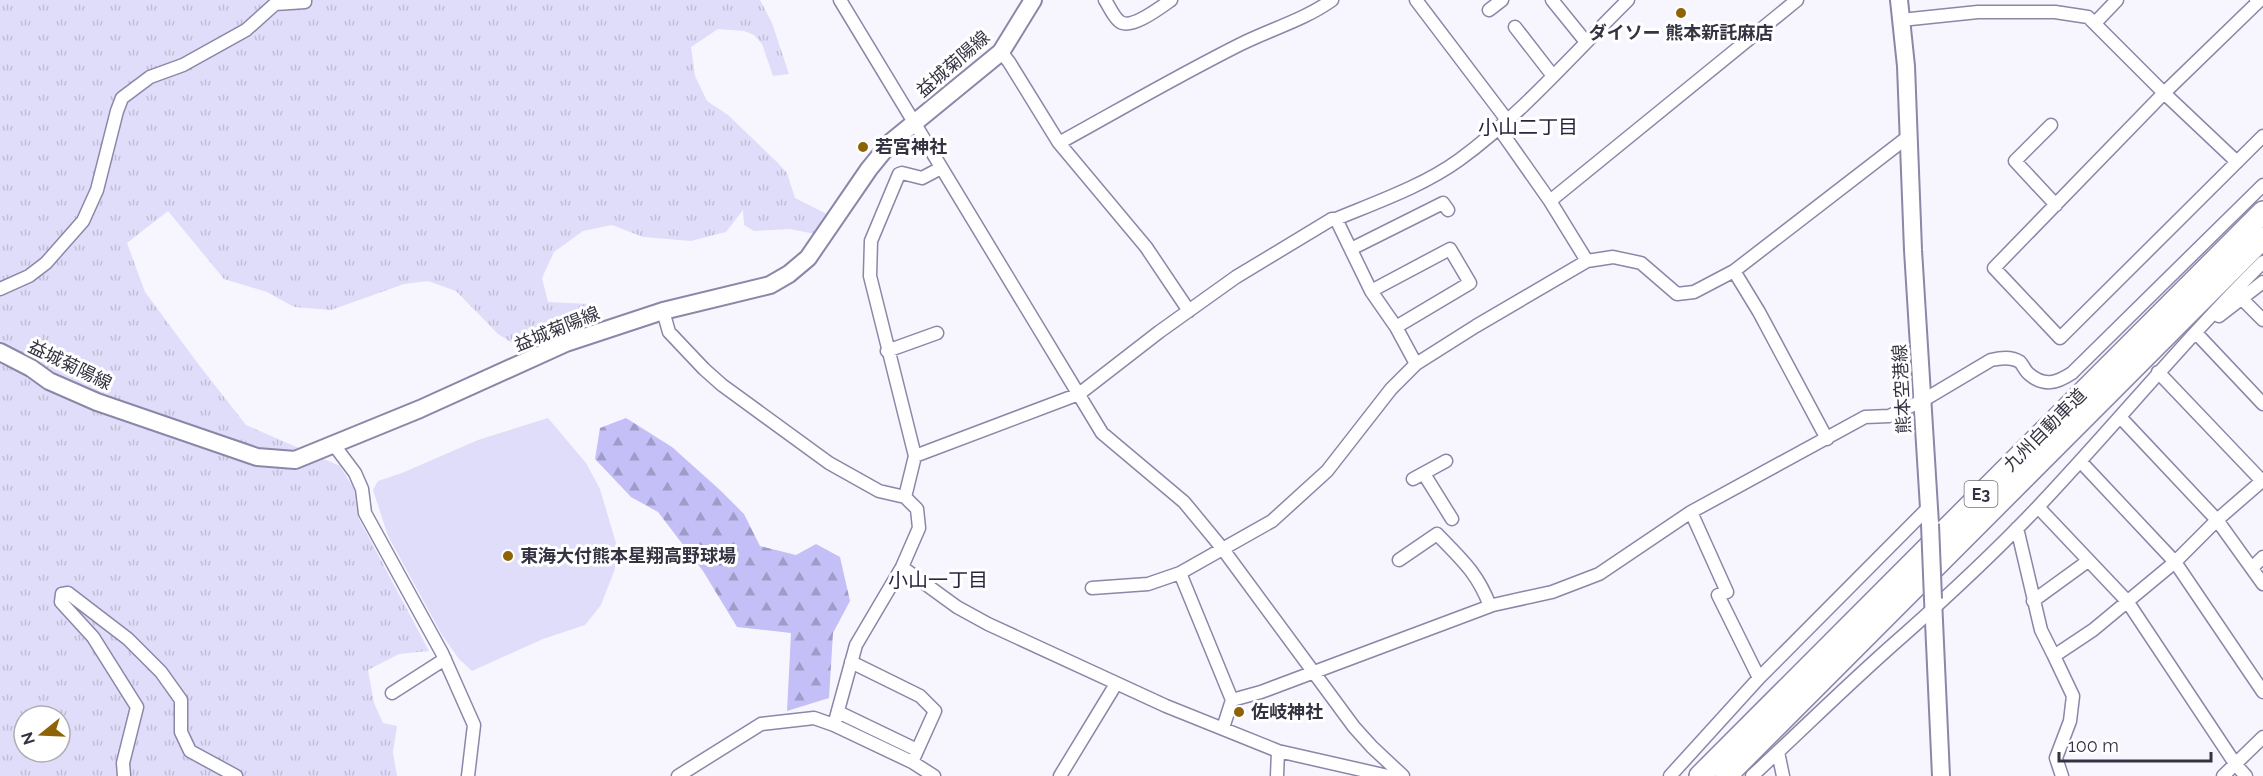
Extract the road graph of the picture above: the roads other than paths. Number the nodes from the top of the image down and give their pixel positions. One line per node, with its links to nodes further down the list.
1 (305, 0): 43 (street)
2 (840, 0): 23 (street)
3 (1033, 0): 20 (main road, 益城菊陽線)
4 (1105, 0): 5 (street)
5 (1171, 0)
6 (1332, 0): 28 (street)
7 (1416, 0): 24 (street)
8 (1502, 0): 15 (street)
9 (1552, 0): 19 (street)
10 (1628, 0): 19 (street)
11 (1797, 0): 32 (street)
12 (1899, 0): 16 (main road, 熊本空港線)
13 (2117, 0): 17 (street)
14 (2256, 0): 22 (street)
15 (1489, 10)
16 (1901, 20): 17 (street); 26 (main road, 熊本空港線)
17 (2095, 23): 22 (street)
18 (1515, 27): 21 (street)
19 (1586, 42): 21 (street)
20 (1001, 52): 23 (main road, 益城菊陽線); 28 (street)
21 (1553, 76): 24 (street)
22 (2164, 93): 29 (street); 34 (street)
23 (915, 123): 30 (street); 47 (main road, 益城菊陽線)
24 (1502, 124): 32 (street); 36 (street)
25 (2051, 125): 34 (street)
26 (1909, 136): 41 (street); 57 (main road, 熊本空港線)
27 (2263, 136): 29 (street)
28 (1059, 143): 46 (street)
29 (2237, 162): 34 (street)
30 (941, 168): 52 (street); 56 (street)
31 (2263, 184): 57 (street)
32 (1550, 201): 39 (street)
33 (1443, 203): 38 (street)
34 (2056, 204)
35 (2263, 212): 114 (highway, 九州自動車道 / E3)
36 (1336, 219): 38 (street); 46 (street)
37 (2263, 238): 115 (highway, 九州自動車道 / E3)
38 (1351, 249): 44 (street)
39 (1587, 261): 41 (street); 54 (street)
40 (2263, 262): 51 (street)
41 (1734, 271): 60 (street)
42 (2263, 282): 45 (street)
43 (0, 289)
44 (1371, 291): 49 (street); 49 (street)
45 (2242, 299): 48 (street); 51 (street)
46 (1189, 310): 56 (street)
47 (663, 311): 61 (main road, 益城菊陽線); 66 (street)
48 (2263, 320)
49 (1396, 327): 54 (street)
50 (937, 333): 52 (street)
51 (2197, 334): 55 (street); 58 (street)
52 (887, 351): 62 (street)
53 (0, 352): 61 (main road, 益城菊陽線)
54 (1416, 364): 73 (street)
55 (2158, 372): 59 (street); 65 (street)
56 (1079, 394): 62 (street); 73 (street)
57 (1922, 401): 60 (street); 67 (main road, 熊本空港線)
58 (2263, 404)
59 (2121, 418): 64 (street); 71 (street)
60 (1827, 439): 69 (street)
61 (334, 445): 88 (street)
62 (915, 456): 66 (street)
63 (1446, 461): 70 (street)
64 (2080, 461): 68 (street); 77 (street)
65 (2263, 480): 71 (street)
66 (905, 497): 78 (street)
67 (1929, 507): 85 (main road, 熊本空港線, bridge); 91 (street)
68 (2038, 507): 72 (street); 76 (street)
69 (1691, 512): 86 (street); 91 (street)
70 (1452, 519)
71 (2217, 520): 77 (street); 79 (street)
72 (2017, 528): 83 (street); 85 (street)
73 (1222, 548): 80 (street); 90 (street)
74 (2263, 557): 79 (street)
75 (1399, 560): 86 (street)
76 (2088, 561): 83 (street); 84 (street)
77 (2175, 562): 84 (street); 93 (street)
78 (902, 567): 89 (street); 92 (street)
79 (2252, 568): 81 (street)
80 (1180, 573): 82 (street); 95 (street)
81 (2263, 584)
82 (1092, 588)
83 (2033, 601): 87 (street)
84 (2127, 601): 87 (street); 103 (street)
85 (1933, 605): 101 (street); 118 (main road, 熊本空港線)
86 (1490, 606): 90 (street)
87 (2054, 656): 119 (street)
88 (445, 659): 94 (street); 106 (street)
89 (851, 662): 96 (street); 102 (street)
90 (1313, 672): 95 (street); 112 (street)
91 (1759, 678): 113 (street)
92 (1116, 684): 98 (street); 109 (street)
93 (2262, 686)
94 (392, 693)
95 (1232, 700): 98 (street)
96 (838, 712): 97 (street); 102 (street)
97 (834, 725): 102 (street); 107 (street)
98 (1223, 728): 100 (street)
99 (2263, 737): 103 (street)
100 (1278, 751): 110 (street); 111 (street)
101 (1778, 752): 116 (street); 117 (street)
102 (914, 756): 108 (street)
103 (2236, 765): 120 (street); 121 (street)
104 (124, 776): 105 (street)
105 (236, 776)
106 (468, 776)
107 (678, 776)
108 (934, 776)
109 (1060, 776)
110 (1277, 776)
111 (1388, 776)
112 (1403, 776)
113 (1670, 776)
114 (1700, 776)
115 (1726, 776)
116 (1752, 776)
117 (1783, 776)
118 (1941, 776)
119 (2061, 776)
120 (2223, 776)
121 (2246, 776)

